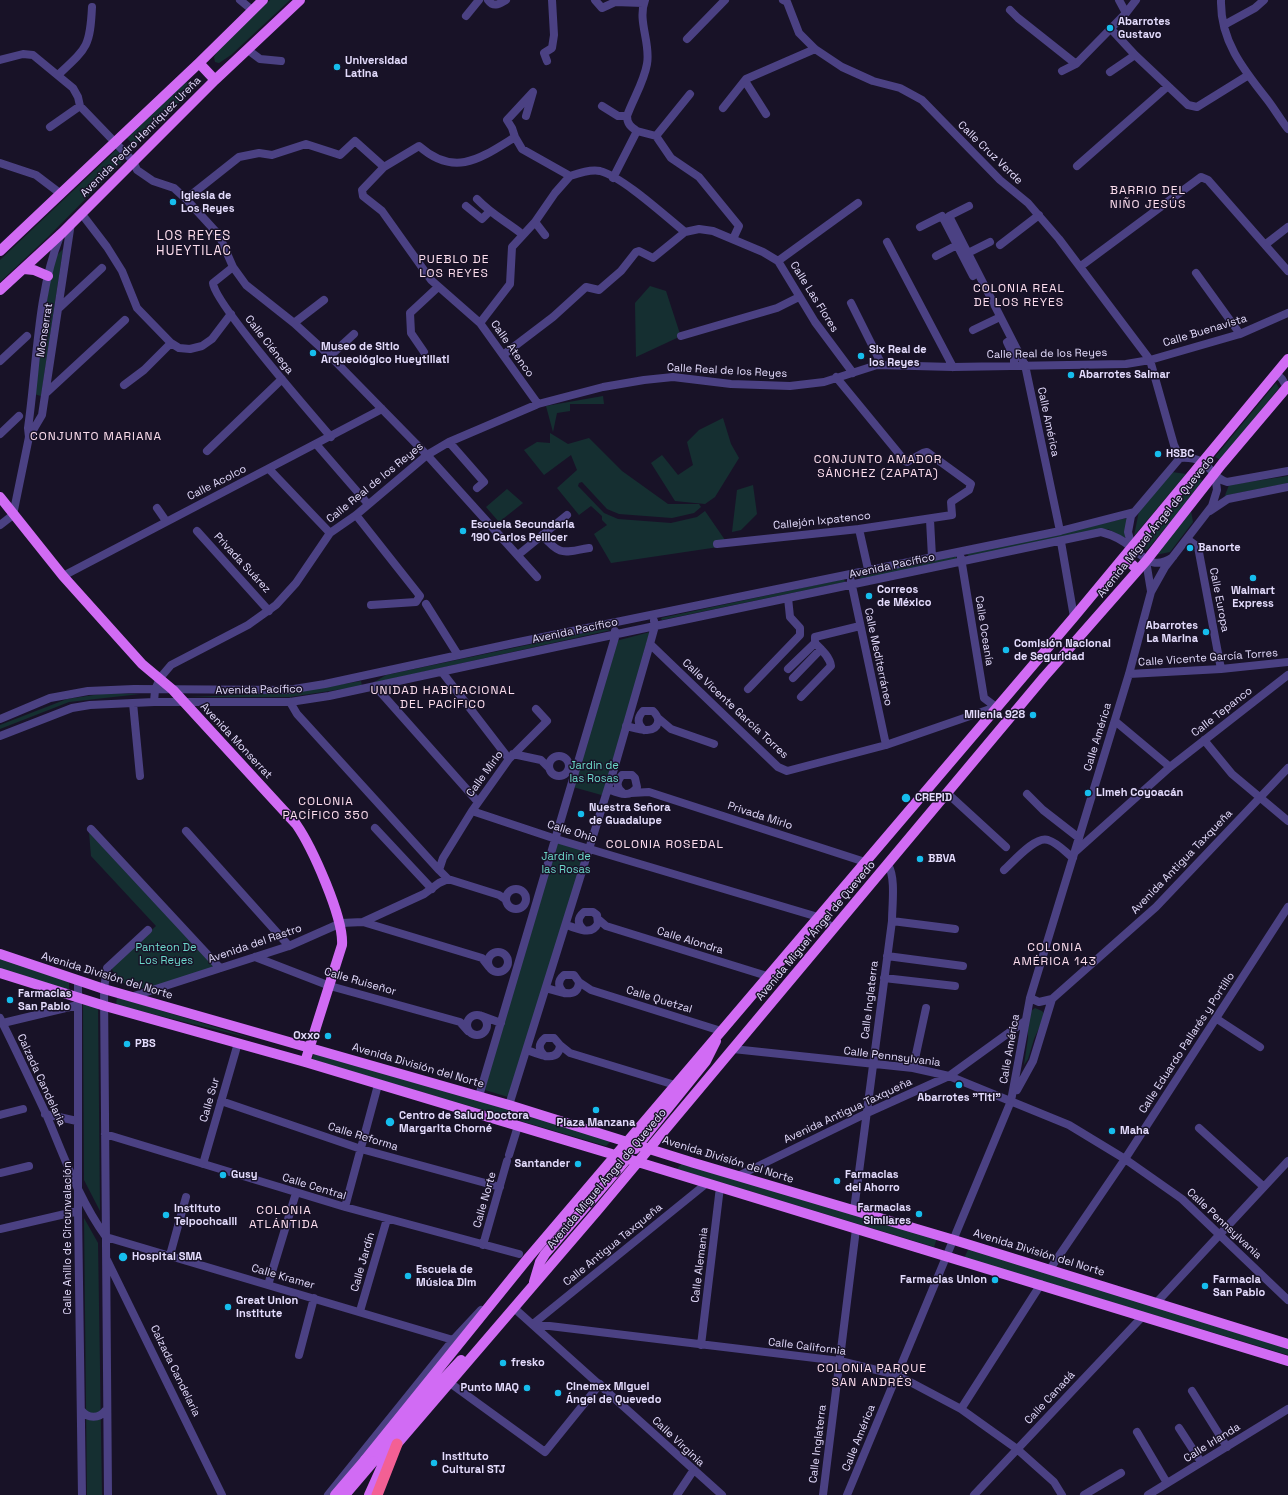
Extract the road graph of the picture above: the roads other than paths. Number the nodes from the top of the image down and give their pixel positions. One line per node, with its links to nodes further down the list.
1 (240, 0): 17 (street)
2 (263, 0): 17 (main road, Avenida Pedro Henríquez Ureña)
3 (300, 0): 25 (main road, Avenida Pedro Henríquez Ureña)
4 (479, 0): 20 (street)
5 (488, 0): 6 (street)
6 (506, 0)
7 (552, 0): 29 (street)
8 (595, 0): 15 (street)
9 (1119, 0): 19 (street)
10 (1136, 0): 19 (street)
11 (1221, 0): 21 (street)
12 (1264, 0): 21 (street)
13 (721, 1): 23 (street)
14 (785, 1): 24 (street, Calle Cruz Verde)
15 (644, 2): 45 (street)
16 (92, 7): 34 (street)
17 (252, 10): 30 (main road, Avenida Pedro Henríquez Ureña)
18 (1010, 10): 31 (street)
19 (1126, 13): 22 (street)
20 (466, 16)
21 (1224, 25): 35 (street)
22 (1111, 29): 26 (street); 31 (street)
23 (687, 39)
24 (815, 49): 37 (street); 66 (street, Calle Cruz Verde)
25 (248, 50): 28 (street); 36 (main road, Avenida Pedro Henríquez Ureña)
26 (1135, 55): 33 (street); 38 (street)
27 (0, 60): 34 (street)
28 (281, 61)
29 (547, 61)
30 (199, 63): 36 (main road); 51 (main road, Avenida Pedro Henríquez Ureña)
31 (1076, 64): 32 (street)
32 (1062, 71)
33 (1110, 72)
34 (58, 75): 40 (street)
35 (1247, 76): 38 (street); 46 (street)
36 (215, 80): 52 (main road, Avenida Pedro Henríquez Ureña)
37 (745, 81): 42 (street); 43 (street)
38 (1168, 86): 54 (street)
39 (690, 94): 49 (street)
40 (80, 106): 47 (street); 51 (street)
41 (602, 106): 45 (street)
42 (723, 108)
43 (766, 114)
44 (526, 116): 50 (street)
45 (627, 116): 48 (street)
46 (1287, 125)
47 (50, 127)
48 (637, 131): 49 (street); 57 (street)
49 (656, 136): 75 (street)
50 (515, 137): 55 (street); 56 (street)
51 (115, 143): 52 (street); 58 (main road, Avenida Pedro Henríquez Ureña)
52 (133, 160): 59 (street); 65 (main road, Avenida Pedro Henríquez Ureña)
53 (0, 162): 58 (street)
54 (1077, 166)
55 (384, 167): 59 (street); 92 (street, Calle Atenco)
56 (570, 176): 57 (street); 67 (street)
57 (613, 178): 71 (street)
58 (61, 194): 81 (main road, Avenida Pedro Henríquez Ureña)
59 (186, 199): 86 (street)
60 (477, 199): 64 (street)
61 (858, 203): 84 (street)
62 (466, 206): 64 (street)
63 (970, 206): 82 (street, Calle América)
64 (489, 212): 73 (street)
65 (81, 214): 68 (main road, Avenida Pedro Henríquez Ureña); 109 (street)
66 (1039, 215): 80 (street); 85 (street, Calle Cruz Verde)
67 (535, 222): 73 (street); 74 (street)
68 (71, 223): 72 (main road, Avenida Pedro Henríquez Ureña); 97 (street, Monserrat)
69 (920, 227): 79 (street)
70 (1288, 227): 78 (street)
71 (685, 232): 75 (street, Calle Las Flores); 112 (street)
72 (62, 233): 88 (main road, Avenida Pedro Henríquez Ureña); 91 (street, Monserrat)
73 (522, 234): 102 (street)
74 (545, 235)
75 (734, 239): 84 (street, Calle Las Flores)
76 (886, 242): 119 (street)
77 (990, 242): 82 (street)
78 (1266, 244): 85 (street); 89 (street)
79 (957, 245): 83 (street); 100 (street)
80 (1000, 245)
81 (0, 251)
82 (968, 254): 117 (street, Calle América)
83 (936, 256)
84 (778, 261): 94 (street, Calle Las Flores)
85 (1081, 266): 114 (street, Calle Cruz Verde)
86 (233, 267): 99 (street, Calle Ciénega); 103 (street)
87 (102, 268): 97 (street)
88 (24, 269): 91 (main road); 93 (main road, Avenida Pedro Henríquez Ureña)
89 (1288, 271)
90 (1196, 273): 106 (street)
91 (48, 276): 131 (street, Monserrat)
92 (438, 287): 102 (street, Calle Atenco); 110 (street)
93 (0, 290)
94 (799, 297): 108 (street); 120 (street, Calle Las Flores)
95 (324, 300): 103 (street)
96 (851, 303): 116 (street)
97 (59, 308): 126 (street, Monserrat)
98 (1288, 313): 106 (street, Calle Buenavista)
99 (230, 314): 109 (street); 123 (street, Calle Ciénega)
100 (996, 319): 104 (street); 118 (street)
101 (125, 320): 126 (street)
102 (480, 323): 112 (street, Calle Atenco)
103 (294, 324): 111 (street)
104 (973, 330)
105 (354, 334): 111 (street)
106 (1240, 334): 114 (street, Calle Buenavista)
107 (28, 336): 115 (street)
108 (681, 336)
109 (171, 343): 124 (street)
110 (424, 352)
111 (330, 356): 128 (street)
112 (503, 356): 127 (street, Calle Atenco)
113 (1288, 359): 121 (main road, Avenida Miguel Ángel de Quevedo)
114 (1150, 360): 117 (street, Calle Real de los Reyes); 137 (street)
115 (0, 361)
116 (882, 365): 119 (street, Calle Real de los Reyes); 120 (street, Calle Real de los Reyes)
117 (1025, 365): 118 (street, Calle Real de los Reyes); 157 (street, Calle América)
118 (1014, 366): 119 (street, Calle Real de los Reyes)
119 (953, 367)
120 (853, 373): 122 (street, Calle Real de los Reyes)
121 (1276, 374): 125 (street); 138 (main road, Avenida Miguel Ángel de Quevedo)
122 (836, 377): 127 (street, Calle Real de los Reyes); 152 (street, Callejón Ixpatenco)
123 (282, 379): 132 (street, Calle Ciénega); 135 (street)
124 (124, 385)
125 (1288, 387): 141 (main road, Avenida Miguel Ángel de Quevedo)
126 (46, 393): 131 (street, Monserrat)
127 (538, 404): 133 (street, Calle Real de los Reyes)
128 (382, 409): 132 (street, Calle Acolco); 136 (street)
129 (19, 416): 130 (street)
130 (0, 434)
131 (29, 437): 149 (street, Monserrat)
132 (330, 437): 134 (street, Calle Acolco)
133 (449, 442): 136 (street, Calle Real de los Reyes); 143 (street)
134 (316, 444): 139 (street, Calle Acolco); 145 (street)
135 (207, 451)
136 (427, 455): 145 (street, Calle Real de los Reyes); 166 (street)
137 (1180, 458): 138 (street, Avenida Miguel Ángel de Quevedo); 147 (street, Avenida Miguel Ángel de Quevedo)
138 (1204, 462): 141 (street); 163 (main road, Avenida Miguel Ángel de Quevedo)
139 (269, 469): 153 (street, Calle Acolco); 158 (street)
140 (1288, 471): 141 (street)
141 (1215, 473): 148 (street, Calle América); 170 (main road, Avenida Miguel Ángel de Quevedo)
142 (1288, 487): 148 (street)
143 (477, 488)
144 (0, 497): 149 (main road, Avenida Monserrat)
145 (368, 504): 150 (street, Calle Real de los Reyes)
146 (157, 508): 153 (street)
147 (1134, 512): 157 (street, Avenida Pacífico); 163 (street, Avenida Miguel Ángel de Quevedo)
148 (1206, 514): 160 (street, Calle América)
149 (13, 515): 154 (street); 175 (main road, Avenida Monserrat)
150 (356, 515): 158 (street, Calle Real de los Reyes); 181 (street)
151 (567, 515): 159 (street)
152 (930, 520): 155 (street, Callejón Ixpatenco); 167 (street)
153 (166, 522): 175 (street, Calle Acolco)
154 (0, 525)
155 (859, 529): 162 (street, Callejón Ixpatenco); 172 (street)
156 (197, 531): 182 (street, Privada Suárez)
157 (1060, 531): 165 (street, Avenida Pacífico)
158 (330, 533): 182 (street, Calle Real de los Reyes)
159 (542, 535): 164 (street); 166 (street)
160 (1187, 539): 169 (street, Calle América); 195 (street, Calle Europa)
161 (1061, 542): 163 (street, Avenida Pacífico); 171 (street, Avenida Pacífico); 184 (street)
162 (717, 544)
163 (1132, 547): 168 (main road, Avenida Miguel Ángel de Quevedo); 170 (street, Avenida Pacífico)
164 (589, 548)
165 (960, 551): 167 (street, Avenida Pacífico); 171 (street, Calle Oceanía)
166 (518, 555): 176 (street)
167 (932, 557): 172 (street, Avenida Pacífico)
168 (1124, 557): 173 (main road); 184 (main road, Avenida Miguel Ángel de Quevedo)
169 (1173, 557): 170 (street); 178 (street, Calle América)
170 (1146, 560): 173 (main road, Avenida Miguel Ángel de Quevedo); 178 (street, Calle América)
171 (962, 563): 177 (street, Avenida Pacífico); 212 (street, Calle Oceanía)
172 (868, 570): 174 (street, Avenida Pacífico)
173 (1138, 570): 244 (main road, Avenida Miguel Ángel de Quevedo)
174 (849, 574): 177 (street, Calle Mediterráneo); 183 (street, Avenida Pacífico)
175 (63, 576): 200 (main road, Avenida Monserrat)
176 (537, 577)
177 (852, 585): 179 (street, Avenida Pacífico); 187 (street, Calle Mediterráneo)
178 (1151, 592): 197 (street, Calle América)
179 (788, 598): 186 (street, Avenida Pacífico); 203 (street)
180 (426, 604): 192 (street)
181 (371, 605)
182 (270, 611): 200 (street, Calle Real de los Reyes)
183 (652, 615): 185 (street, Avenida Pacífico); 186 (street)
184 (1074, 617): 212 (main road, Avenida Miguel Ángel de Quevedo)
185 (614, 623): 188 (street); 192 (street, Avenida Pacífico)
186 (654, 626): 188 (street, Avenida Pacífico); 190 (street)
187 (860, 626): 189 (street); 225 (street, Calle Mediterráneo)
188 (616, 634): 196 (street, Avenida Pacífico); 230 (street)
189 (815, 643): 191 (street); 194 (street)
190 (650, 644): 211 (street); 225 (street, Calle Vicente García Torres)
191 (822, 649): 201 (street); 206 (street)
192 (458, 655): 199 (street, Avenida Pacífico)
193 (1288, 662): 195 (street, Calle Vicente García Torres)
194 (788, 669)
195 (1221, 669): 197 (street, Calle Vicente García Torres)
196 (442, 672): 202 (street, Avenida Pacífico); 226 (street)
197 (1129, 674): 217 (street, Calle América)
198 (1288, 675): 223 (street, Calle Tepanco)
199 (368, 676): 202 (street); 205 (street, Avenida Pacífico)
200 (160, 678): 204 (street, Calle Real de los Reyes); 205 (main road, Avenida Monserrat)
201 (794, 678)
202 (372, 687): 209 (street, Avenida Pacífico); 247 (street)
203 (748, 689)
204 (155, 690): 205 (street, Avenida Pacífico); 207 (street, Calle Real de los Reyes); 216 (street, Avenida Pacífico)
205 (173, 690): 208 (main road, Avenida Monserrat)
206 (801, 697)
207 (154, 702): 208 (street, Avenida Pacífico); 210 (street, Avenida Pacífico)
208 (185, 702): 209 (street, Avenida Pacífico); 276 (main road, Avenida Monserrat)
209 (290, 702): 260 (street)
210 (133, 703): 222 (street, Avenida Pacífico); 236 (street)
211 (632, 706): 214 (street); 218 (street)
212 (996, 707): 225 (street, Calle Vicente García Torres); 258 (main road, Avenida Miguel Ángel de Quevedo)
213 (536, 709): 226 (street)
214 (649, 710): 215 (street); 221 (street)
215 (658, 718): 219 (street); 220 (street)
216 (0, 719)
217 (1115, 721): 232 (street); 253 (street, Calle América)
218 (626, 726): 221 (street); 234 (street)
219 (653, 729): 220 (street); 221 (street)
220 (671, 729): 224 (street)
221 (644, 730)
222 (0, 736)
223 (1204, 740): 232 (street, Calle Tepanco); 246 (street)
224 (714, 744)
225 (886, 745)
226 (511, 756): 228 (street, Calle Mirlo); 247 (street, Calle Mirlo)
227 (554, 757): 228 (street, Calle Mirlo); 229 (street); 231 (street)
228 (542, 760): 231 (street)
229 (567, 760): 230 (street); 237 (street)
230 (578, 763): 238 (street)
231 (548, 767): 237 (street)
232 (1170, 767): 257 (street, Calle Tepanco)
233 (1288, 768): 246 (street, Avenida Antigua Taxqueña)
234 (614, 769): 235 (street); 240 (street)
235 (627, 774): 239 (street); 242 (street)
236 (140, 776)
237 (563, 776): 238 (street)
238 (574, 778): 254 (street)
239 (637, 782): 241 (street, Privada Mirlo); 243 (street)
240 (608, 788): 242 (street); 256 (street)
241 (649, 792): 243 (street, Privada Mirlo); 258 (street, Privada Mirlo)
242 (622, 793): 243 (street)
243 (631, 793)
244 (948, 793): 255 (street); 259 (main road, Avenida Miguel Ángel de Quevedo)
245 (1027, 794): 253 (street)
246 (1259, 797): 249 (street); 313 (street, Avenida Antigua Taxqueña)
247 (478, 802): 248 (street, Calle Mirlo)
248 (472, 811): 254 (street, Calle Ohio); 260 (street)
249 (1288, 821)
250 (375, 828): 263 (street)
251 (90, 829): 294 (street)
252 (186, 831): 284 (street)
253 (1079, 838): 257 (street, Calle América)
254 (556, 839): 256 (street, Calle Ohio); 266 (street)
255 (1006, 847)
256 (589, 849): 267 (street); 272 (street, Calle Ohio)
257 (1074, 855): 261 (street); 312 (street, Calle América)
258 (865, 862): 272 (main road, Avenida Miguel Ángel de Quevedo)
259 (888, 865): 274 (street, Calle Inglaterra); 279 (main road, Avenida Miguel Ángel de Quevedo)
260 (439, 870): 262 (street)
261 (1004, 870)
262 (448, 879): 263 (street); 265 (street)
263 (432, 889): 275 (street)
264 (524, 893): 265 (street); 266 (street); 269 (street)
265 (504, 896): 269 (street)
266 (538, 897): 271 (street)
267 (572, 906): 270 (street); 277 (street)
268 (1288, 907): 319 (street, Calle Eduardo Pallarés y Portillo)
269 (520, 908): 271 (street)
270 (589, 911): 273 (street); 282 (street)
271 (534, 912): 291 (street)
272 (818, 917): 279 (street, Calle Ohio); 300 (main road, Avenida Miguel Ángel de Quevedo)
273 (598, 919): 278 (street, Calle Alondra); 283 (street)
274 (892, 921): 280 (street); 289 (street, Calle Inglaterra)
275 (363, 922): 276 (street); 290 (street)
276 (341, 923): 284 (street, Avenida del Rastro); 304 (main road, Avenida Monserrat)
277 (566, 925): 282 (street); 295 (street)
278 (606, 926): 283 (street); 300 (street, Calle Alondra)
279 (834, 928): 334 (main road, Avenida Miguel Ángel de Quevedo)
280 (955, 929)
281 (148, 930): 307 (street)
282 (584, 930): 283 (street)
283 (593, 930)
284 (289, 946): 287 (street, Avenida del Rastro)
285 (493, 953): 288 (street); 290 (street); 293 (street)
286 (0, 954): 302 (main road, Avenida División del Norte)
287 (255, 956): 294 (street, Avenida del Rastro); 304 (street, Calle Ruiseñor)
288 (507, 956): 291 (street); 296 (street)
289 (887, 956): 292 (street); 301 (street, Calle Inglaterra)
290 (482, 958): 293 (street)
291 (520, 959): 299 (street)
292 (963, 966)
293 (489, 967): 296 (street)
294 (220, 968): 311 (street, Avenida del Rastro)
295 (552, 969): 298 (street); 306 (street)
296 (502, 971): 299 (street)
297 (0, 973): 314 (main road)
298 (569, 973): 303 (street); 309 (street)
299 (516, 975): 323 (street)
300 (767, 976): 326 (main road, Avenida Miguel Ángel de Quevedo)
301 (884, 978): 305 (street); 340 (street, Calle Inglaterra)
302 (78, 981): 307 (main road, Avenida División del Norte); 314 (street, Calle Anillo de Circunvalación)
303 (579, 982): 308 (street, Calle Quetzal); 310 (street)
304 (330, 986): 322 (street, Calle Ruiseñor); 332 (main road, Avenida Monserrat)
305 (955, 986)
306 (546, 988): 309 (street); 325 (street)
307 (104, 989): 311 (main road, Avenida División del Norte); 315 (street)
308 (590, 990): 310 (street, Calle Quetzal); 326 (street, Calle Quetzal)
309 (564, 993): 310 (street)
310 (573, 993)
311 (130, 997): 332 (main road, Avenida División del Norte)
312 (1030, 998): 313 (street); 321 (street, Calle América)
313 (1052, 999): 347 (street)
314 (79, 1001): 315 (main road); 320 (street); 353 (street, Calle Anillo de Circunvalación)
315 (105, 1006): 330 (main road); 356 (street)
316 (926, 1008): 341 (street)
317 (472, 1016): 318 (street); 322 (street); 324 (street)
318 (482, 1016): 323 (street); 327 (street)
319 (1217, 1019): 333 (street); 363 (street, Calle Eduardo Pallarés y Portillo)
320 (1, 1020): 351 (street, Calzada Candelaria)
321 (1025, 1021): 342 (street, Avenida Antigua Taxqueña); 347 (street, Calle América)
322 (460, 1022): 324 (street)
323 (501, 1023): 329 (street)
324 (468, 1031): 327 (street)
325 (532, 1031): 328 (street); 335 (street)
326 (721, 1031): 344 (main road, Avenida Miguel Ángel de Quevedo); 358 (main road)
327 (477, 1036): 329 (street)
328 (550, 1036): 331 (street); 337 (street)
329 (496, 1041): 345 (street)
330 (238, 1043): 339 (main road); 346 (street, Calle Sur)
331 (560, 1045): 336 (street); 338 (street)
332 (309, 1047): 339 (main road, Avenida Monserrat); 345 (main road, Avenida División del Norte)
333 (1260, 1047)
334 (733, 1049): 340 (street, Calle Pennsylvania); 360 (main road, Avenida Miguel Ángel de Quevedo)
335 (527, 1050): 337 (street); 348 (street)
336 (570, 1053): 338 (street); 344 (street)
337 (545, 1056): 338 (street)
338 (554, 1056)
339 (305, 1062): 343 (main road)
340 (873, 1065): 341 (street, Calle Pennsylvania); 350 (street, Calle Inglaterra)
341 (913, 1068): 342 (street, Calle Pennsylvania)
342 (949, 1076): 347 (street, Calle Pennsylvania); 350 (street, Avenida Antigua Taxqueña)
343 (378, 1085): 354 (main road); 359 (street)
344 (675, 1085): 357 (main road, Avenida Miguel Ángel de Quevedo)
345 (479, 1096): 348 (main road, Avenida División del Norte)
346 (221, 1101): 359 (street, Calle Reforma); 366 (street, Calle Sur)
347 (1011, 1101): 363 (street, Calle Pennsylvania); 385 (street, Calle América)
348 (509, 1105): 357 (main road, Avenida División del Norte)
349 (23, 1109): 352 (street)
350 (867, 1113): 369 (street, Avenida Antigua Taxqueña); 378 (street, Calle Inglaterra)
351 (45, 1114): 353 (street); 374 (street, Calzada Candelaria)
352 (0, 1115)
353 (77, 1121): 374 (street, Calle Anillo de Circunvalación)
354 (518, 1126): 361 (main road); 371 (street, Calle Norte)
355 (1199, 1128): 373 (street)
356 (105, 1134): 366 (street, Calle Central); 384 (street)
357 (627, 1141): 358 (main road, Avenida División del Norte); 361 (main road, Avenida Miguel Ángel de Quevedo); 362 (main road)
358 (638, 1145): 360 (main road, Avenida División del Norte); 365 (main road)
359 (361, 1149): 371 (street, Calle Reforma); 377 (street)
360 (648, 1149): 365 (main road, Avenida Miguel Ángel de Quevedo); 369 (main road, Avenida División del Norte)
361 (615, 1155): 362 (main road); 397 (main road, Avenida Miguel Ángel de Quevedo)
362 (626, 1159): 365 (main road); 394 (main road)
363 (1125, 1159): 383 (street, Calle Pennsylvania); 391 (street, Calle Eduardo Pallarés y Portillo)
364 (1288, 1161): 373 (street)
365 (637, 1162): 370 (main road); 394 (main road, Avenida Miguel Ángel de Quevedo)
366 (203, 1164): 375 (street, Calle Central)
367 (29, 1166): 368 (street)
368 (0, 1173)
369 (738, 1176): 378 (main road, Avenida División del Norte)
370 (707, 1183): 372 (main road); 402 (street, Calle Antigua Taxqueña)
371 (500, 1187): 386 (street, Calle Norte)
372 (720, 1187): 382 (main road); 406 (street, Calle Alemania)
373 (1264, 1187): 383 (street)
374 (79, 1192): 379 (street, Calle Anillo de Circunvalación); 384 (street, Calzada Candelaria)
375 (296, 1193): 377 (street, Calle Central); 393 (street)
376 (186, 1197): 388 (street)
377 (345, 1208): 380 (street, Calle Central)
378 (854, 1210): 385 (main road, Avenida División del Norte)
379 (78, 1211): 381 (street); 416 (street, Calle Anillo de Circunvalación)
380 (387, 1219): 386 (street, Calle Central); 400 (street, Calle Jardín)
381 (0, 1229)
382 (856, 1229): 389 (main road); 408 (street, Calle Inglaterra)
383 (1220, 1235): 396 (street, Calle Pennsylvania); 398 (street)
384 (106, 1237): 388 (street, Calle Kramer); 390 (street)
385 (954, 1240): 389 (street, Calle América); 391 (main road, Avenida División del Norte)
386 (483, 1245): 387 (street, Calle Central)
387 (519, 1254)
388 (170, 1255): 393 (street, Calle Kramer)
389 (947, 1256): 392 (main road); 410 (street, Calle América)
390 (106, 1257): 417 (street); 432 (street, Calzada Candelaria)
391 (1050, 1269): 398 (main road, Avenida División del Norte)
392 (1041, 1284): 401 (main road); 414 (street)
393 (268, 1285): 395 (street, Calle Kramer)
394 (532, 1286): 399 (main road, Avenida Miguel Ángel de Quevedo)
395 (314, 1298): 400 (street, Calle Kramer); 407 (street)
396 (1288, 1300)
397 (494, 1301): 404 (street, Avenida Miguel Ángel de Quevedo); 423 (main road, Avenida Miguel Ángel de Quevedo)
398 (1157, 1302): 405 (main road, Avenida División del Norte)
399 (514, 1308): 402 (street, Calle Virginia); 403 (main road, Avenida Miguel Ángel de Quevedo)
400 (360, 1311): 404 (street, Calle Kramer)
401 (1143, 1316): 409 (main road); 422 (street, Calle Canadá)
402 (533, 1324): 406 (street, Calle California); 412 (street, Calle Virginia)
403 (498, 1327): 411 (main road, Avenida Miguel Ángel de Quevedo); 423 (main road)
404 (453, 1340): 423 (street, Avenida Miguel Ángel de Quevedo)
405 (1288, 1344)
406 (701, 1345): 408 (street, Calle California)
407 (299, 1355)
408 (840, 1361): 410 (street, Calle California); 429 (street, Calle Inglaterra)
409 (1288, 1361)
410 (897, 1375): 414 (street, Calle California); 440 (street, Calle América)
411 (450, 1383): 412 (street); 420 (main road, Avenida Miguel Ángel de Quevedo)
412 (600, 1384): 425 (street, Calle Virginia)
413 (1192, 1391): 421 (street)
414 (961, 1409): 422 (street, Calle California)
415 (1288, 1409): 421 (street, Calle Irlanda)
416 (81, 1410): 417 (street); 430 (street, Calle Anillo de Circunvalación)
417 (106, 1410): 431 (street)
418 (1179, 1428): 424 (street)
419 (1137, 1432): 427 (street)
420 (397, 1444): 423 (main road, Avenida Miguel Ángel de Quevedo); 437 (highway)
421 (1227, 1447): 424 (street, Calle Irlanda)
422 (1017, 1450): 441 (street, Calle Canadá); 442 (street, Calle California)
423 (370, 1461): 433 (street, Avenida Miguel Ángel de Quevedo); 434 (main road, Avenida Miguel Ángel de Quevedo, bridge); 435 (main road, bridge); 436 (main road, Avenida Miguel Ángel de Quevedo)
424 (1201, 1462): 427 (street, Calle Irlanda)
425 (693, 1471): 438 (street); 439 (street, Calle Virginia)
426 (1121, 1473): 443 (street)
427 (1168, 1483): 428 (street, Calle Irlanda)
428 (1160, 1492): 444 (street, Calle Irlanda)
429 (825, 1494)
430 (82, 1495)
431 (108, 1495)
432 (222, 1495)
433 (328, 1495)
434 (335, 1495)
435 (345, 1495)
436 (369, 1495)
437 (377, 1495)
438 (677, 1495)
439 (722, 1495)
440 (847, 1495)
441 (974, 1495)
442 (1062, 1495)
443 (1084, 1495)
444 (1148, 1495)

